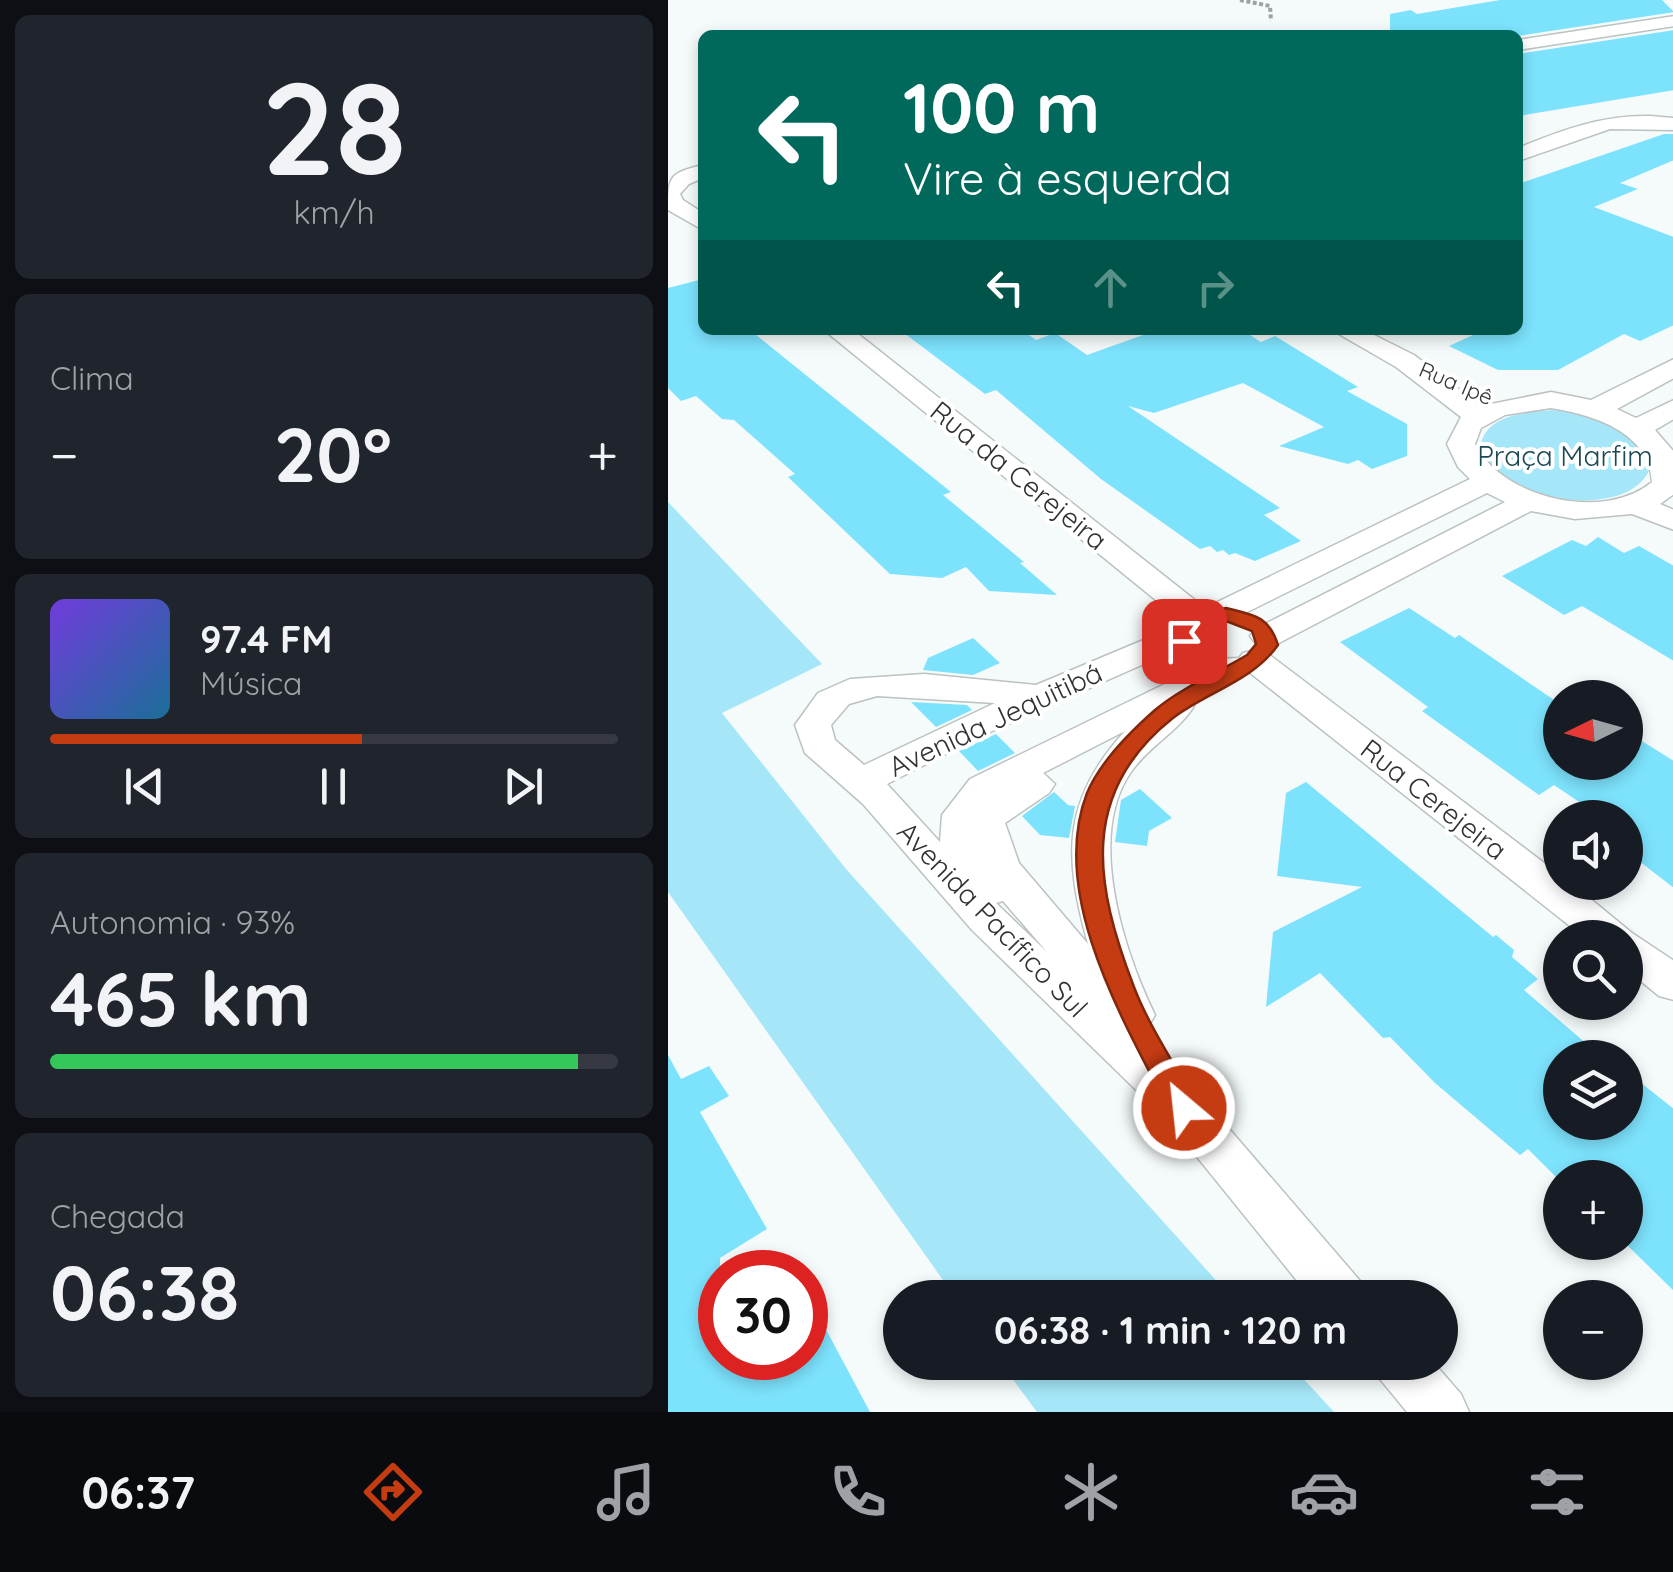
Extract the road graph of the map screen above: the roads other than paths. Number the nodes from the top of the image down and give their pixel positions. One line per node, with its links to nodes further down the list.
1 (1674, 21): 2 (street)
2 (1523, 44)
3 (1674, 124): 4 (street)
4 (1523, 153)
5 (698, 173): 6 (street)
6 (698, 220)
7 (843, 335): 21 (street, Rua da Cerejeira)
8 (1354, 335): 9 (street, Rua Ipê)
9 (1405, 362): 11 (street, Rua Ipê); 14 (street, Rua Ipê)
10 (1674, 367): 12 (street)
11 (1507, 405): 12 (street); 14 (street)
12 (1599, 407): 15 (street)
13 (1674, 408): 15 (street)
14 (1479, 417): 16 (street)
15 (1643, 425): 17 (street)
16 (1485, 482): 18 (street); 21 (street, Avenida Jequitibá)
17 (1669, 490): 19 (street)
18 (1527, 502): 19 (street); 22 (street, Avenida Jequitibá)
19 (1634, 504): 20 (street)
20 (1674, 521)
21 (1196, 629): 22 (street); 22 (street); 23 (street, Avenida Jequitibá); 25 (street, Avenida Jequitibá)
22 (1248, 657): 24 (street); 26 (street, Rua Cerejeira); 29 (street, Avenida Jequitibá)
23 (1044, 697): 25 (street, Avenida Jequitibá); 25 (street, Avenida Pacífico Sul)
24 (1166, 713): 29 (street); 29 (street)
25 (868, 789): 29 (street, Avenida Pacífico Sul)
26 (1591, 920)
27 (1643, 960): 28 (street)
28 (1674, 984)
29 (1184, 1108): 30 (street, Avenida Pacífico Sul)
30 (1328, 1280)
31 (1414, 1380): 32 (street)
32 (1442, 1412)

